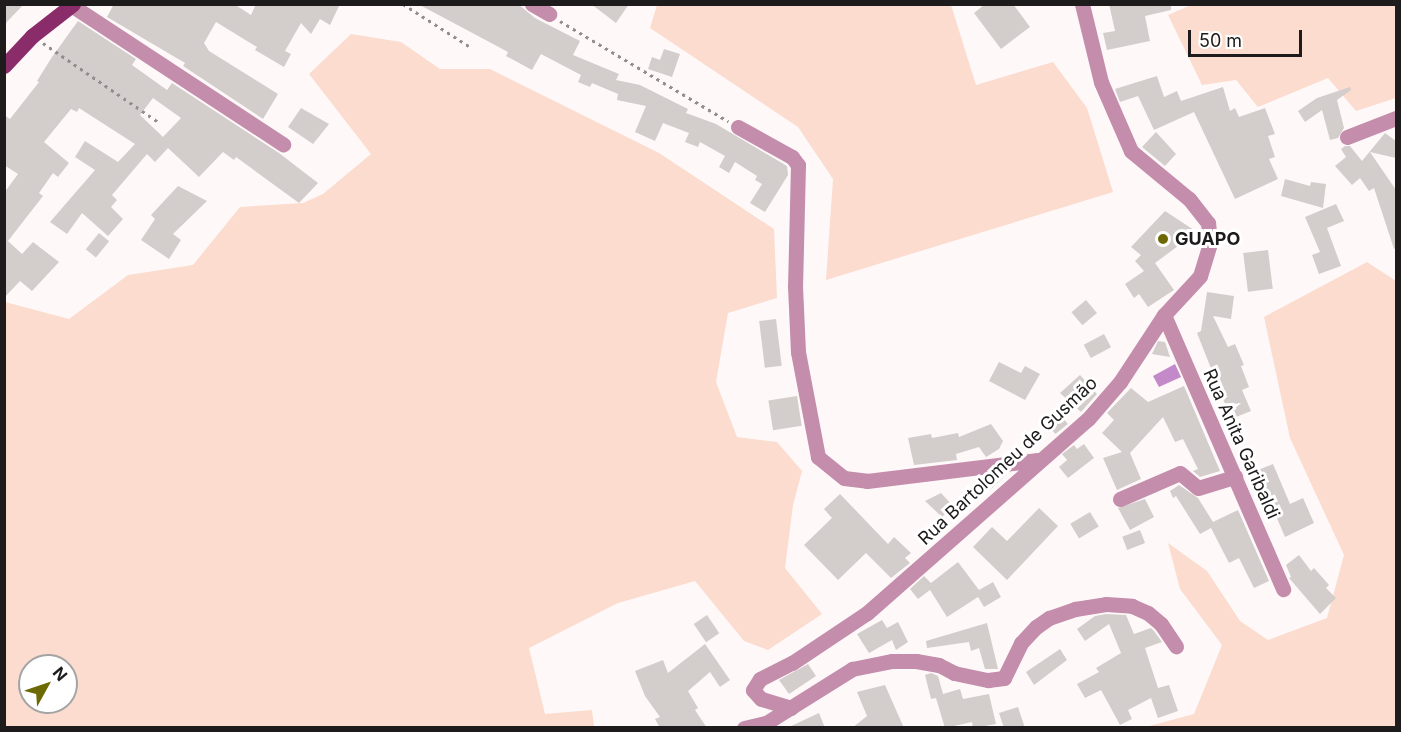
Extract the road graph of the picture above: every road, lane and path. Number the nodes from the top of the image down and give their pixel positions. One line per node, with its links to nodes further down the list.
1 (403, 4): 7 (path)
2 (532, 4): 5 (street)
3 (1082, 4): 14 (street, Rua Bartolomeu de Gusmão)
4 (72, 5): 6 (main road); 13 (street)
5 (549, 14): 11 (path)
6 (32, 36): 8 (main road); 10 (path)
7 (469, 46)
8 (4, 66)
9 (1396, 118): 12 (street)
10 (160, 123)
11 (738, 127): 15 (street)
12 (1347, 137)
13 (283, 144)
14 (1164, 315): 15 (street, Rua Bartolomeu de Gusmão); 16 (street, Rua Anita Garibaldi)
15 (1038, 460): 20 (street, Rua Bartolomeu de Gusmão)
16 (1235, 477): 17 (street); 18 (street, Rua Anita Garibaldi)
17 (1120, 499)
18 (1283, 590)
19 (1176, 646): 20 (street)
20 (791, 708): 21 (street)
21 (744, 728)

